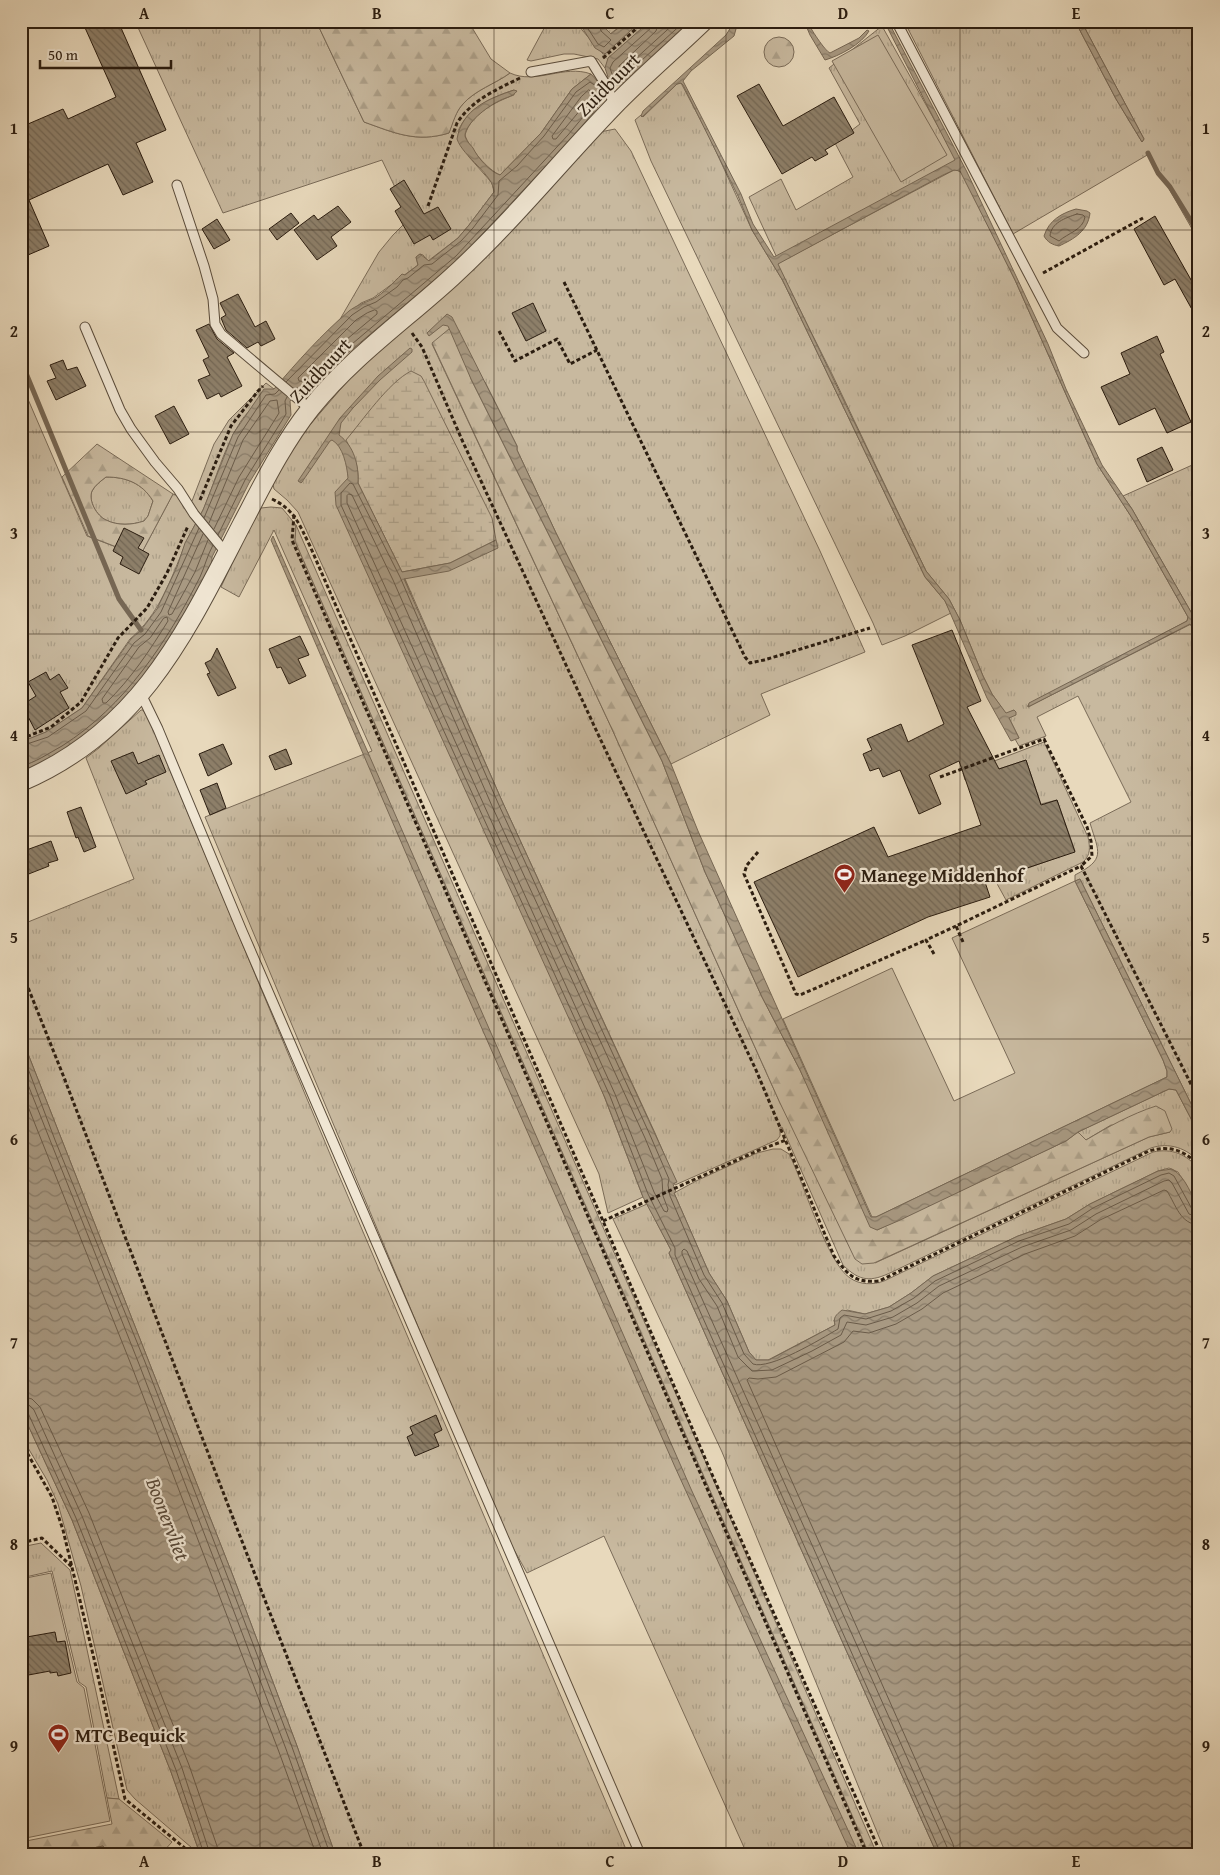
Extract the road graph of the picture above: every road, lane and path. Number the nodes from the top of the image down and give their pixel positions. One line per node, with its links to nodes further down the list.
1 (645, 21): 4 (path)
2 (704, 21): 6 (street, Zuidbuurt)
3 (896, 21): 10 (lane)
4 (590, 61): 5 (lane); 6 (lane)
5 (531, 72): 8 (path)
6 (612, 98): 12 (street, Zuidbuurt)
7 (177, 185): 17 (lane)
8 (428, 206)
9 (1143, 218): 10 (path)
10 (1027, 270): 16 (lane)
11 (564, 282): 15 (path)
12 (402, 319): 18 (street, Zuidbuurt); 36 (path)
13 (86, 327): 21 (lane)
14 (499, 331): 15 (path)
15 (597, 350): 23 (path)
16 (1084, 353)
17 (275, 381): 18 (lane); 21 (path)
18 (310, 409): 19 (street, Zuidbuurt)
19 (258, 492): 20 (path); 22 (street, Zuidbuurt)
20 (294, 515): 38 (path); 45 (path)
21 (195, 516): 22 (lane); 25 (path)
22 (223, 550): 24 (street, Zuidbuurt)
23 (870, 628)
24 (142, 694): 27 (street, Zuidbuurt); 44 (lane)
25 (21, 739)
26 (940, 777): 29 (path)
27 (21, 782)
28 (758, 852): 31 (path)
29 (1081, 866): 30 (path); 35 (path)
30 (956, 926): 31 (path); 32 (path)
31 (926, 940): 33 (path)
32 (962, 942)
33 (934, 954)
34 (21, 970): 43 (path)
35 (1199, 1100)
36 (786, 1140): 37 (path); 38 (path)
37 (1199, 1166)
38 (604, 1221): 46 (path)
39 (21, 1442): 41 (path)
40 (21, 1543): 41 (path)
41 (72, 1567): 42 (path)
42 (192, 1854)
43 (364, 1854)
44 (640, 1854)
45 (867, 1854)
46 (881, 1854)

